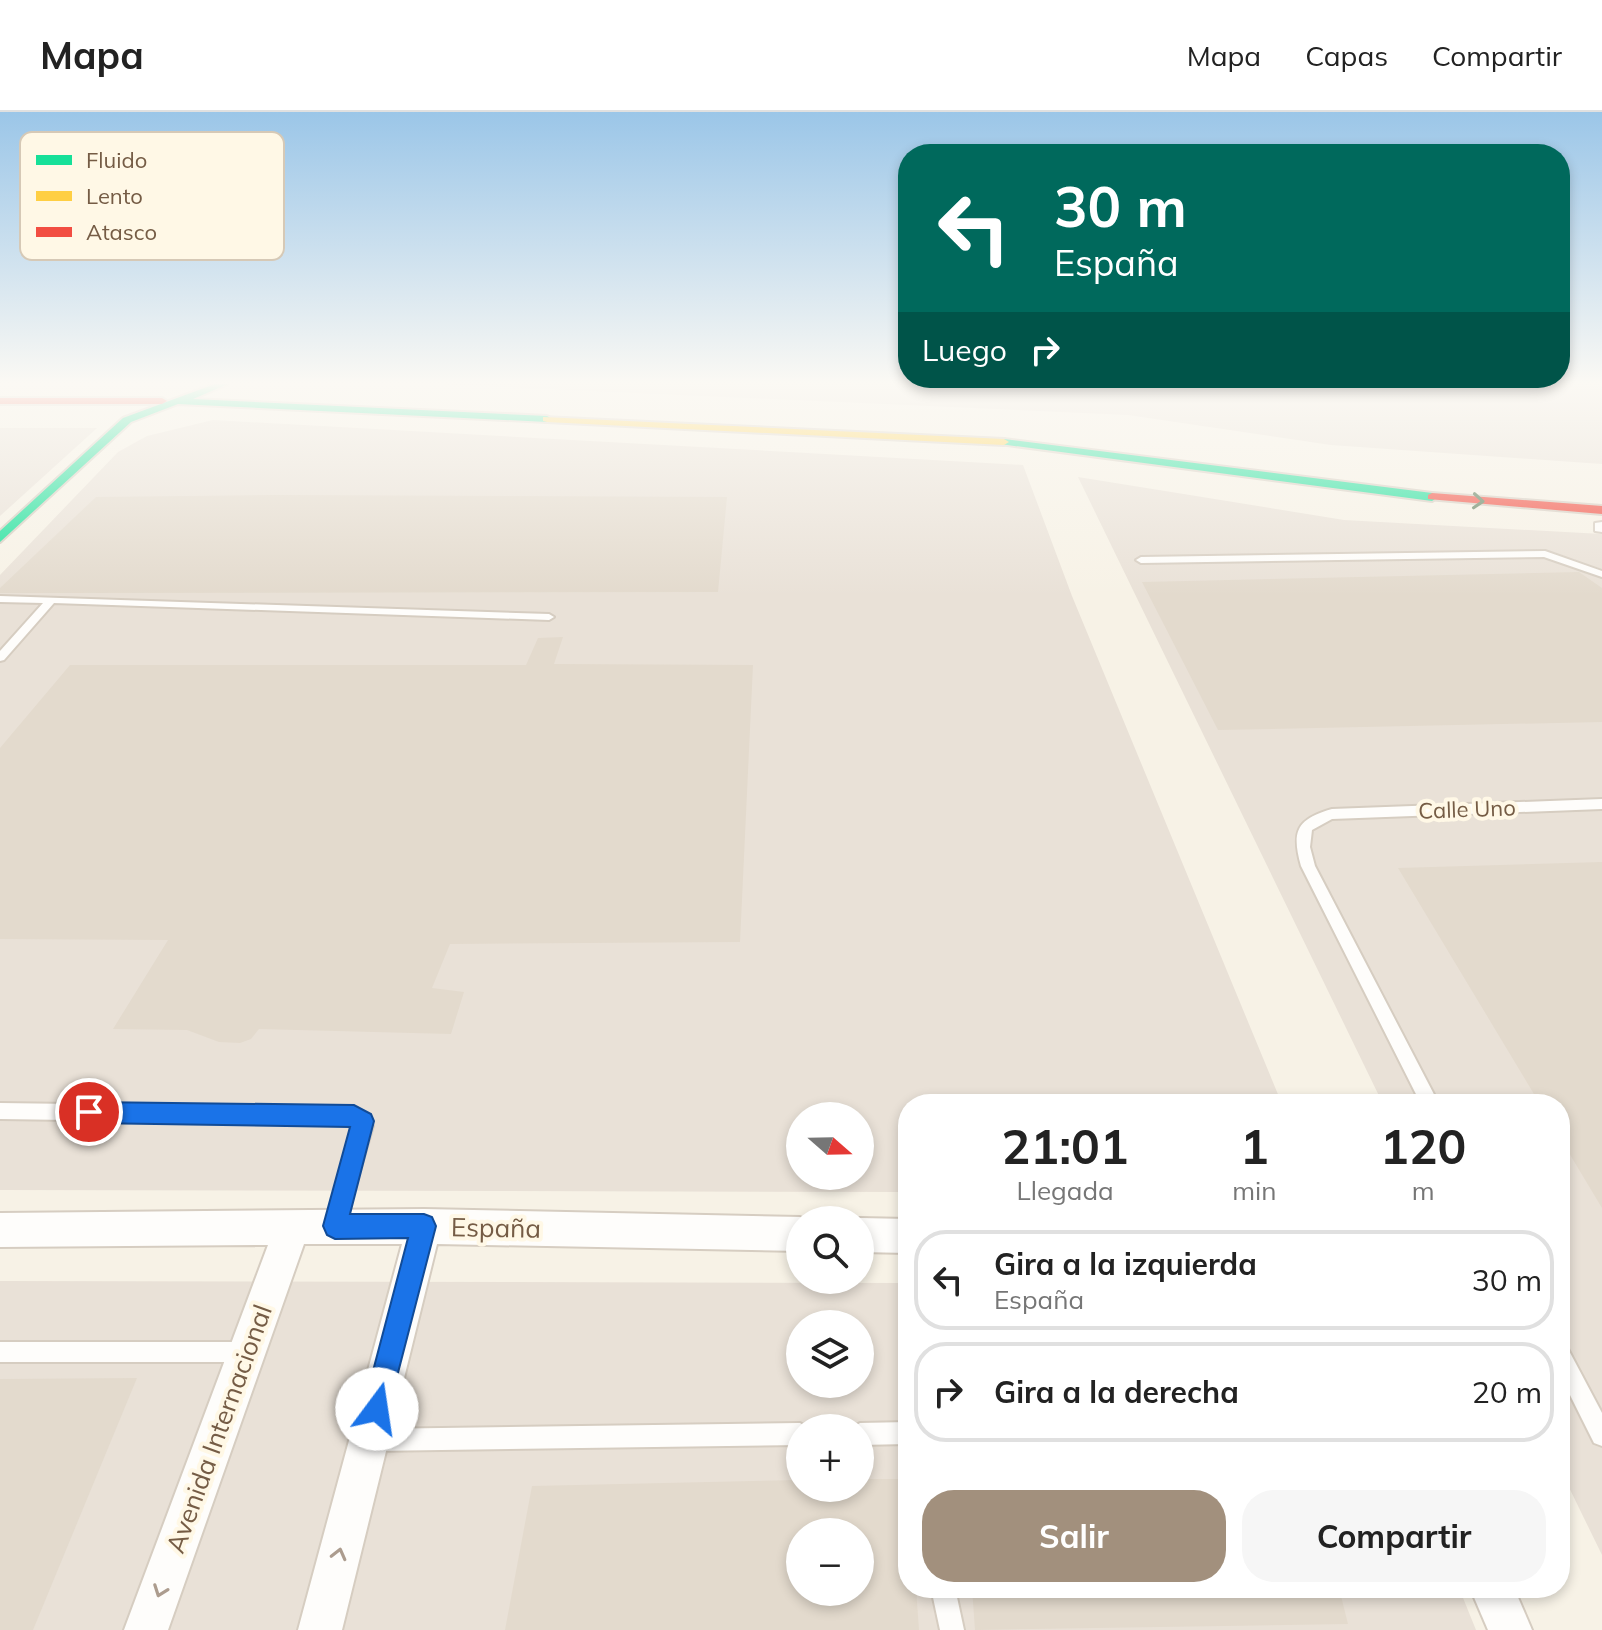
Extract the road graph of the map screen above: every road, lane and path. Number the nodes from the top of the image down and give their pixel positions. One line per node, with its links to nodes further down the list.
1 (89, 455): 8 (main road)
2 (1113, 455): 4 (main road)
3 (1257, 456): 5 (main road)
4 (1272, 479): 6 (main road, one-way to 6); 7 (main road)
5 (1602, 495)
6 (1602, 510)
7 (1602, 527)
8 (0, 538)
9 (1141, 560): 10 (lane)
10 (1602, 574)
11 (0, 599): 12 (lane)
12 (51, 600): 13 (lane); 14 (lane)
13 (549, 617)
14 (0, 658)
15 (1602, 804): 16 (lane, Calle Uno)
16 (1425, 1094)
17 (0, 1111): 18 (lane)
18 (335, 1226): 19 (street, España); 20 (street, España)
19 (424, 1226): 22 (street, España); 32 (street)
20 (292, 1228): 21 (street, España); 26 (street, Avenida Internacional)
21 (0, 1230)
22 (786, 1234)
23 (874, 1235): 24 (street)
24 (898, 1236)
25 (0, 1352): 26 (lane)
26 (247, 1352): 35 (street, Avenida Internacional, one-way to 35)
27 (1570, 1373): 31 (lane)
28 (898, 1433): 30 (lane)
29 (786, 1434): 32 (lane)
30 (874, 1434)
31 (1602, 1435)
32 (369, 1440): 36 (street, one-way to 32)
33 (945, 1598): 37 (lane)
34 (1496, 1598): 38 (street)
35 (146, 1630)
36 (320, 1630)
37 (952, 1630)
38 (1510, 1630)

